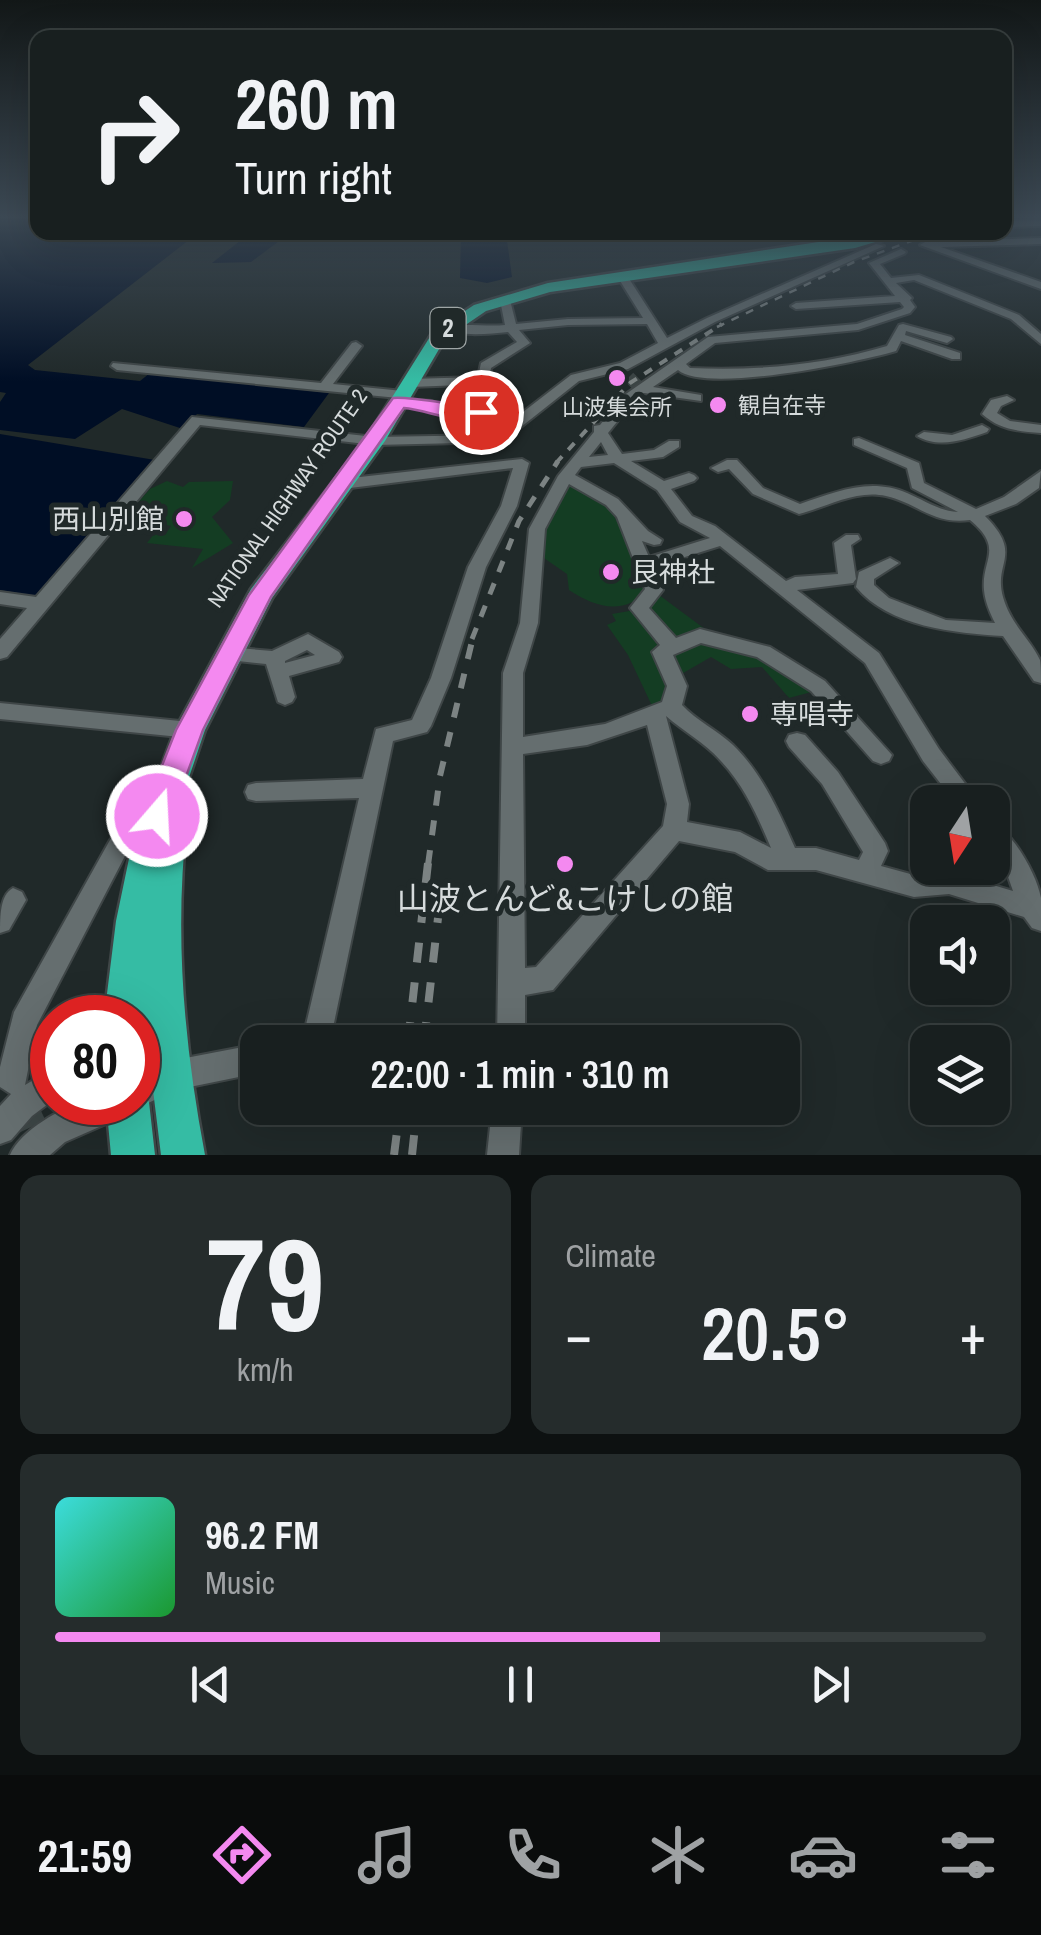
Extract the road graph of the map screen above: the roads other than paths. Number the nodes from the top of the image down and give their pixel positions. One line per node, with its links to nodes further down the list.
1 (645, 273): 6 (highway, NATIONAL HIGHWAY ROUTE 2 / 2)
2 (819, 273): 21 (street)
3 (883, 273): 8 (street)
4 (934, 273): 7 (street)
5 (1002, 273): 9 (street)
6 (622, 276): 11 (highway, NATIONAL HIGHWAY ROUTE 2 / 2); 14 (street)
7 (915, 276): 8 (street); 20 (street)
8 (890, 280): 10 (street)
9 (1039, 285)
10 (906, 298): 12 (street); 17 (street)
11 (496, 302): 15 (highway, NATIONAL HIGHWAY ROUTE 2 / 2); 16 (street)
12 (796, 306)
13 (785, 314): 17 (street)
14 (648, 322): 16 (street); 21 (street)
15 (448, 328): 16 (street); 28 (highway, NATIONAL HIGHWAY ROUTE 2 / 2)
16 (512, 328): 28 (street)
17 (803, 332): 24 (street)
18 (897, 336): 19 (street); 23 (street); 24 (street)
19 (948, 339)
20 (1041, 340)
21 (664, 344): 26 (street)
22 (356, 346): 27 (street)
23 (956, 356)
24 (677, 362): 26 (street)
25 (118, 366): 27 (street)
26 (630, 378): 29 (street); 31 (street); 33 (street)
27 (324, 386): 28 (street)
28 (404, 393): 31 (street); 36 (highway, NATIONAL HIGHWAY ROUTE 2 / 2)
29 (696, 398)
30 (1008, 400): 34 (street)
31 (522, 417): 36 (street)
32 (982, 428): 35 (street)
33 (599, 429): 39 (street); 41 (street)
34 (1041, 429)
35 (924, 436)
36 (375, 440): 44 (highway, NATIONAL HIGHWAY ROUTE 2 / 2); 55 (street)
37 (858, 442): 46 (street)
38 (674, 444): 39 (street)
39 (619, 460): 41 (street); 45 (street)
40 (718, 468): 46 (street)
41 (571, 469): 47 (street); 66 (street)
42 (1041, 476): 46 (street)
43 (688, 478): 45 (street)
44 (342, 484): 59 (highway, NATIONAL HIGHWAY ROUTE 2 / 2); 70 (street)
45 (662, 487): 50 (street)
46 (975, 514): 56 (street)
47 (624, 518): 49 (street); 52 (street)
48 (852, 538): 53 (street)
49 (654, 540)
50 (721, 540): 52 (street); 53 (street)
51 (890, 563): 56 (street)
52 (643, 564): 57 (street)
53 (785, 590): 68 (street)
54 (0, 598): 55 (street)
55 (40, 604): 58 (street)
56 (1008, 630): 60 (street)
57 (673, 647): 62 (street); 67 (street)
58 (0, 652)
59 (227, 654): 61 (street); 64 (highway, NATIONAL HIGHWAY ROUTE 2 / 2)
60 (1041, 676)
61 (285, 697)
62 (662, 710): 66 (street); 72 (street); 74 (street)
63 (0, 711): 64 (street)
64 (196, 718): 69 (highway, NATIONAL HIGHWAY ROUTE 2 / 2); 79 (highway, NATIONAL HIGHWAY ROUTE 2 / 2)
65 (798, 741): 75 (street)
66 (514, 746): 77 (street)
67 (881, 754)
68 (955, 785)
69 (167, 786): 78 (highway, NATIONAL HIGHWAY ROUTE 2 / 2); 84 (street)
70 (372, 788): 71 (street); 80 (street)
71 (256, 792)
72 (674, 830): 74 (street); 77 (street)
73 (1010, 857): 76 (street)
74 (788, 859): 75 (street)
75 (865, 874): 76 (street)
76 (1036, 913)
77 (511, 983): 81 (street)
78 (127, 995)
79 (157, 995)
80 (320, 1025)
81 (511, 1025)
82 (240, 1061): 83 (street)
83 (160, 1077)
84 (12, 1080)
85 (30, 1100): 90 (street)
86 (160, 1104): 93 (highway, NATIONAL HIGHWAY ROUTE 2 / 2)
87 (70, 1125): 91 (street)
88 (127, 1125): 92 (highway)
89 (505, 1125): 94 (street)
90 (0, 1129)
91 (26, 1155)
92 (132, 1155)
93 (183, 1155)
94 (502, 1155)

